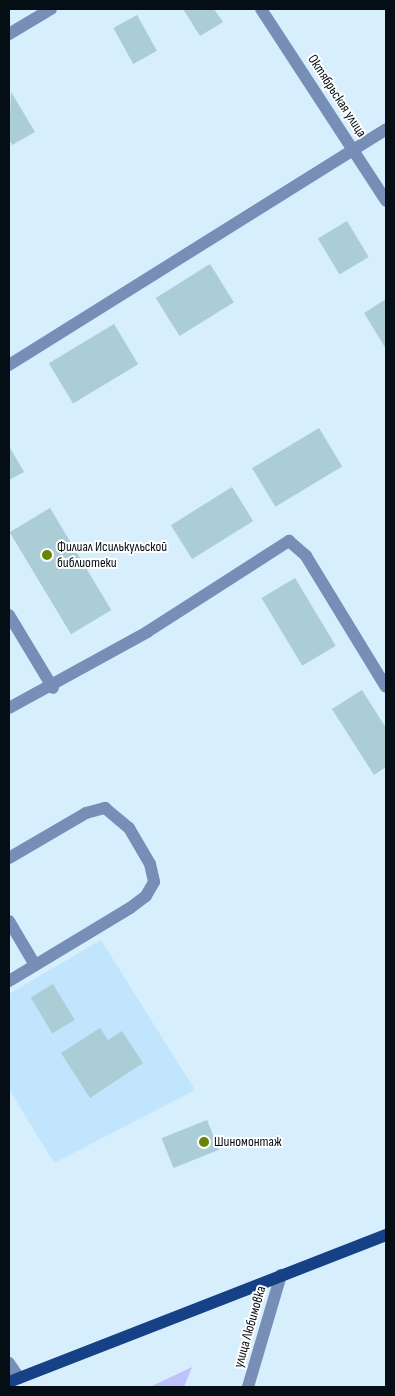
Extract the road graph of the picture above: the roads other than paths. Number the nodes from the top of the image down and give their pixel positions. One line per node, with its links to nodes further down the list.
1 (51, 9): 3 (street)
2 (261, 9): 5 (street, Октябрьская улица)
3 (9, 34)
4 (386, 130): 5 (street)
5 (354, 151): 6 (street, Октябрьская улица); 7 (street)
6 (386, 201)
7 (9, 365)
8 (9, 615): 10 (street)
9 (386, 687): 10 (street)
10 (53, 688): 11 (street)
11 (9, 708)
12 (9, 858): 14 (street)
13 (9, 921): 14 (street)
14 (35, 964): 15 (street)
15 (9, 982)
16 (386, 1235): 17 (main road)
17 (281, 1275): 19 (main road); 20 (street, улица Любимовка)
18 (9, 1363): 19 (street)
19 (14, 1380)
20 (248, 1387)

